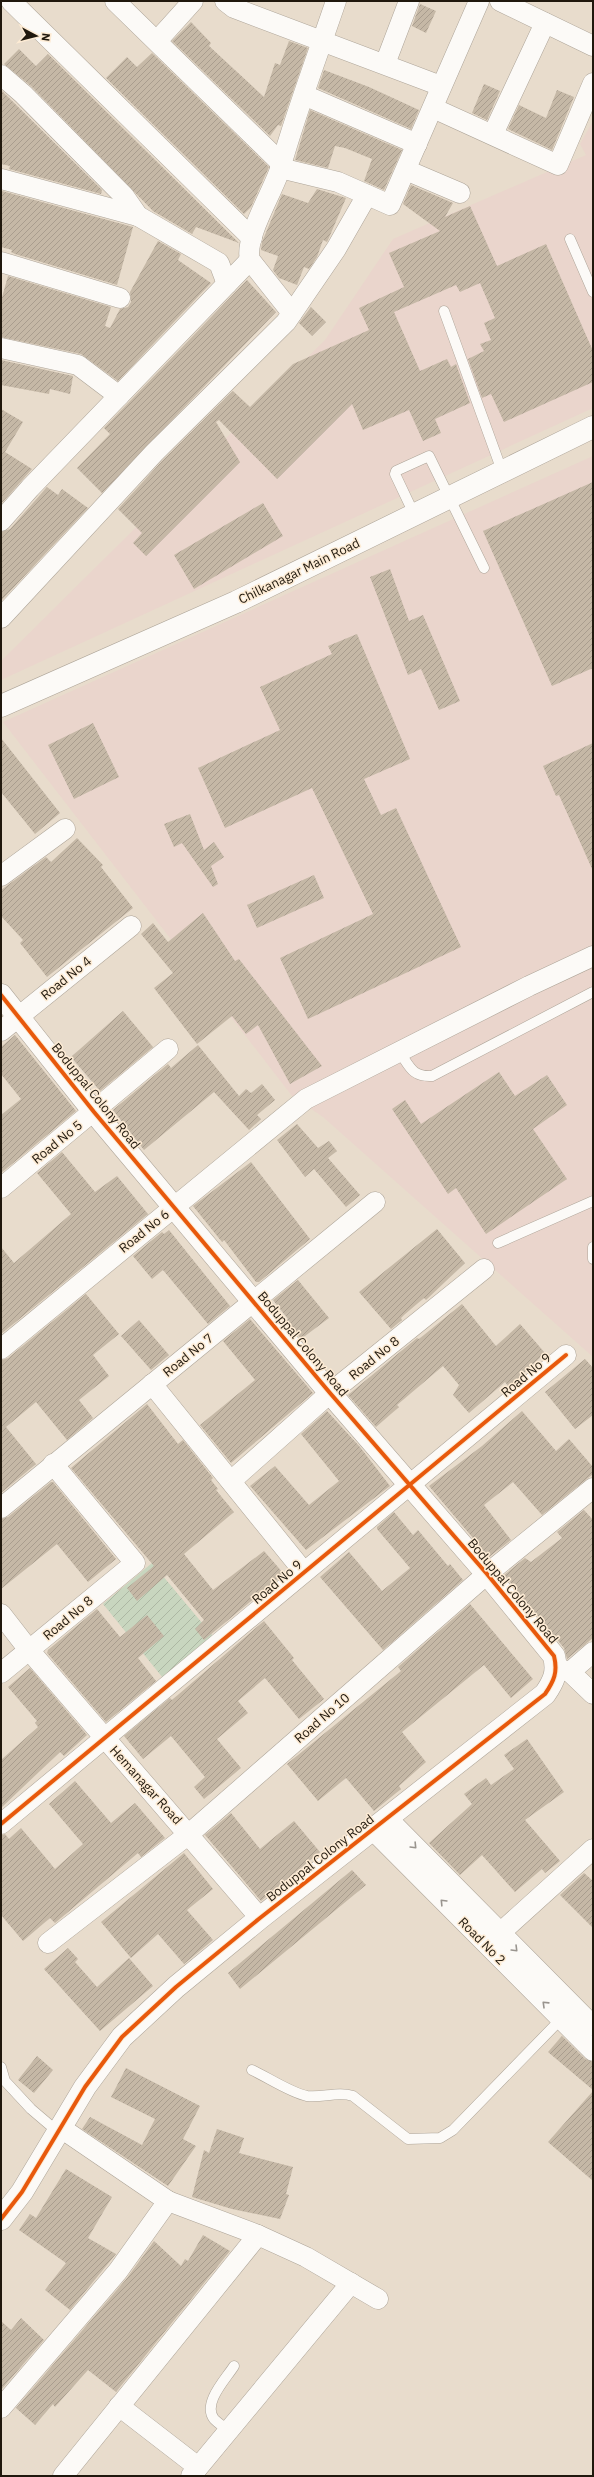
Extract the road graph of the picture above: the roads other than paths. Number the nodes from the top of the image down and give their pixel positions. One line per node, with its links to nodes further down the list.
1 (11, 1): 27 (street)
2 (115, 1): 11 (street)
3 (193, 1): 11 (street)
4 (225, 1): 10 (street)
5 (336, 1): 10 (street)
6 (409, 1): 13 (street)
7 (480, 1): 16 (street)
8 (500, 1): 9 (street)
9 (545, 23): 12 (street); 19 (street)
10 (323, 40): 13 (street); 17 (street)
11 (157, 41): 21 (street)
12 (593, 46)
13 (385, 64): 16 (street)
14 (1, 75): 26 (street)
15 (593, 84): 19 (street)
16 (441, 86): 18 (street)
17 (304, 95): 20 (street); 21 (street)
18 (432, 108): 19 (street); 20 (street)
19 (493, 134)
20 (417, 144): 22 (street)
21 (280, 166): 25 (street); 27 (street)
22 (406, 170): 24 (street); 25 (street)
23 (1, 179): 26 (street)
24 (460, 192)
25 (367, 195): 35 (street)
26 (138, 216): 31 (street)
27 (252, 238): 29 (street)
28 (570, 239): 32 (lane)
29 (250, 260): 31 (street); 35 (street)
30 (1, 262): 33 (street)
31 (227, 284): 37 (street)
32 (593, 292)
33 (120, 298)
34 (444, 311): 39 (lane)
35 (292, 312): 44 (street)
36 (1, 348): 37 (street)
37 (119, 396): 42 (street)
38 (593, 427): 39 (street, Chilkanagar Main Road)
39 (502, 472): 40 (street, Chilkanagar Main Road)
40 (450, 497): 41 (street, Chilkanagar Main Road); 41 (lane); 43 (lane)
41 (414, 514): 45 (street, Chilkanagar Main Road)
42 (1, 521)
43 (484, 568)
44 (1, 618)
45 (1, 706)
46 (65, 829): 47 (street)
47 (1, 876)
48 (131, 926): 52 (street, Road No 4)
49 (593, 956): 55 (street, Road No 6)
50 (593, 992): 55 (lane)
51 (1, 996): 52 (street, Boduppal Colony Road)
52 (19, 1016): 53 (street, Road No 4); 56 (street, Boduppal Colony Road)
53 (1, 1031)
54 (168, 1049): 56 (street, Road No 5)
55 (399, 1051): 60 (street, Road No 6)
56 (94, 1112): 57 (street, Road No 5); 60 (street, Boduppal Colony Road)
57 (1, 1188)
58 (593, 1201): 61 (lane)
59 (375, 1202): 65 (street, Road No 7)
60 (175, 1206): 65 (street, Boduppal Colony Road); 66 (street, Road No 6)
61 (498, 1243)
62 (593, 1247): 63 (lane)
63 (593, 1259)
64 (484, 1269): 69 (street, Road No 8)
65 (254, 1301): 68 (street, Road No 7); 69 (street, Boduppal Colony Road)
66 (1, 1349)
67 (566, 1355): 72 (street, Road No 9)
68 (152, 1384): 70 (street, Road No 7); 71 (street)
69 (330, 1393): 71 (street, Road No 8); 72 (street, Boduppal Colony Road)
70 (53, 1464): 74 (street, Road No 7); 78 (street, Road No 8)
71 (231, 1481): 75 (street)
72 (410, 1484): 75 (street, Road No 9); 76 (street, Boduppal Colony Road)
73 (593, 1488): 76 (street, Road No 10)
74 (1, 1508)
75 (304, 1572): 83 (street, Road No 9)
76 (487, 1574): 80 (street, Boduppal Colony Road); 86 (street, Road No 10)
77 (1, 1614): 78 (street, Hemanagar Road)
78 (29, 1650): 81 (street, Road No 8); 83 (street, Hemanagar Road)
79 (593, 1652): 80 (street)
80 (564, 1670): 82 (street); 85 (street, Boduppal Colony Road)
81 (1, 1674)
82 (593, 1694)
83 (104, 1738): 84 (street, Road No 9); 86 (street, Hemanagar Road)
84 (1, 1824)
85 (379, 1824): 88 (street, Boduppal Colony Road); 89 (street)
86 (189, 1834): 88 (street, Hemanagar Road); 90 (street, Road No 10)
87 (591, 1856): 89 (street)
88 (260, 1918): 97 (street, Boduppal Colony Road)
89 (493, 1940): 91 (street, Road No 2, one-way to 89); 92 (street, one-way to 92)
90 (48, 1944)
91 (561, 2019): 93 (street, Road No 2); 95 (lane)
92 (593, 2026)
93 (593, 2051)
94 (1, 2067): 96 (lane)
95 (252, 2070)
96 (3, 2081): 97 (lane)
97 (59, 2130): 98 (street); 99 (street, Boduppal Colony Road)
98 (168, 2201): 100 (street); 105 (street)
99 (1, 2219)
100 (258, 2235): 101 (street); 104 (street)
101 (351, 2283): 102 (street); 106 (street)
102 (378, 2299)
103 (234, 2366): 106 (lane)
104 (119, 2406): 107 (street); 108 (street)
105 (1, 2408)
106 (228, 2431): 107 (street)
107 (195, 2472)
108 (62, 2476)

